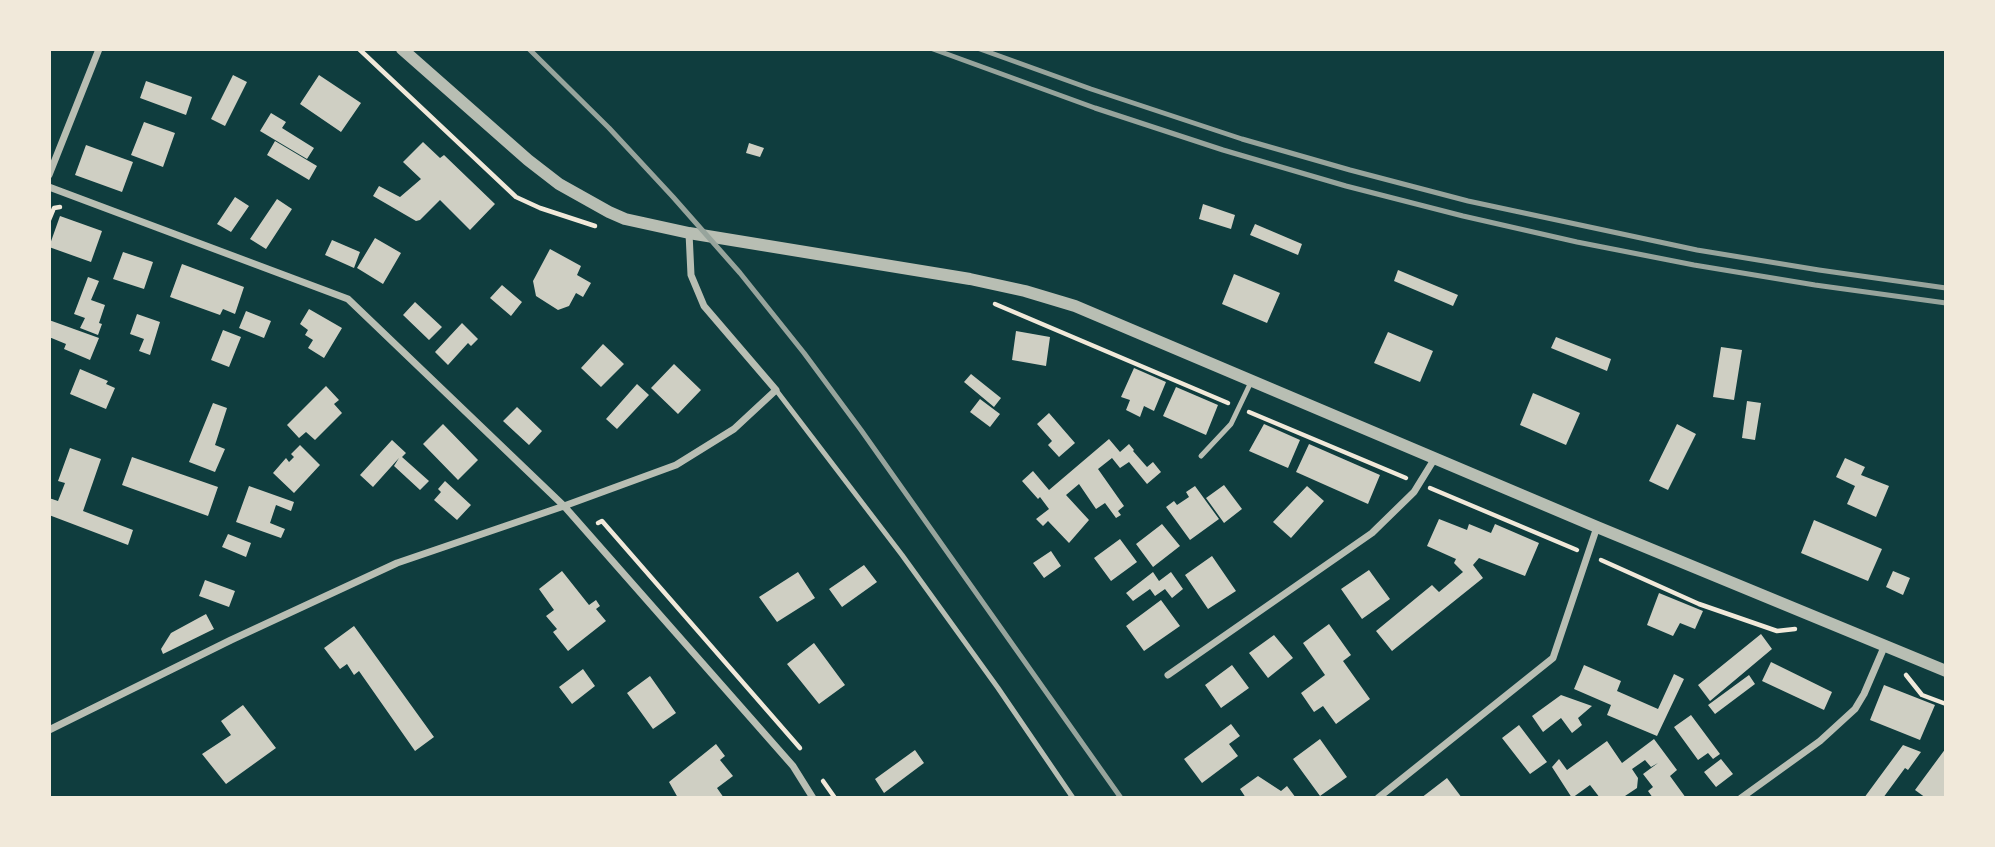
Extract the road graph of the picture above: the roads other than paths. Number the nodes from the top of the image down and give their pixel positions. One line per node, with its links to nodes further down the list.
1 (99, 49): 3 (street)
2 (402, 49): 5 (street)
3 (49, 174)
4 (49, 187): 10 (street)
5 (689, 233): 6 (street); 7 (street)
6 (1252, 380): 8 (lane); 9 (street)
7 (776, 390): 10 (street); 17 (lane)
8 (1200, 456)
9 (1435, 458): 11 (street); 14 (street)
10 (564, 506): 15 (street); 16 (street)
11 (1597, 527): 12 (street); 18 (street)
12 (1885, 644): 13 (street); 19 (street)
13 (1946, 671)
14 (1168, 675)
15 (49, 730)
16 (813, 798)
17 (1073, 798)
18 (1378, 798)
19 (1741, 798)

